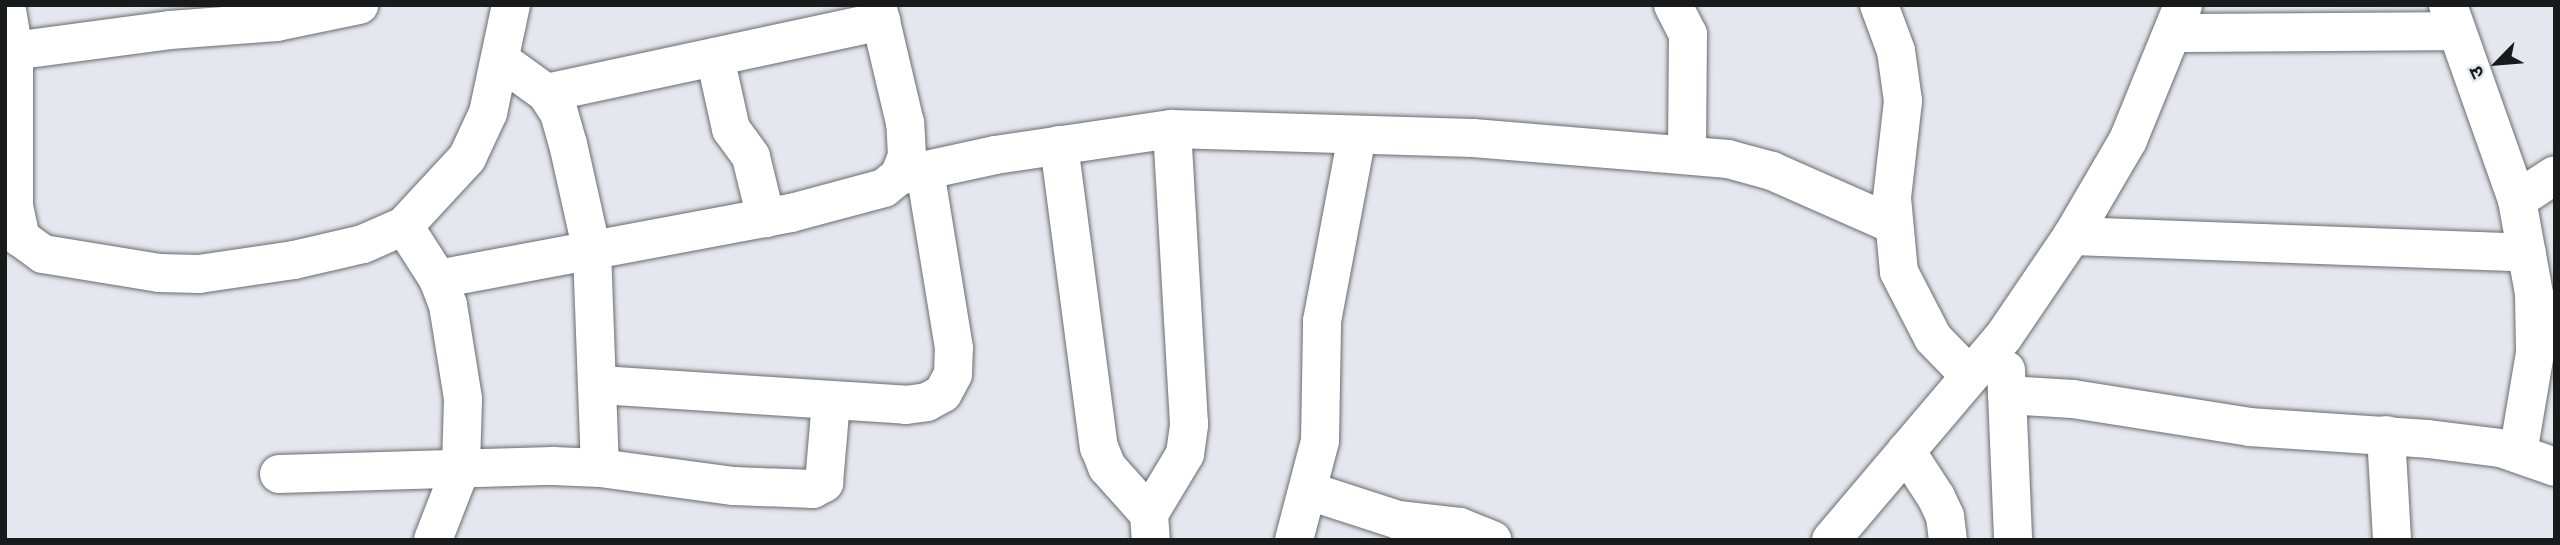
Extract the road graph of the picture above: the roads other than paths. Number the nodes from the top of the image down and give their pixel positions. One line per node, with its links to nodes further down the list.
1 (6, 5): 10 (street)
2 (359, 5): 6 (street)
3 (511, 5): 12 (street)
4 (1673, 5): 17 (street)
5 (1879, 5): 22 (street)
6 (319, 10): 10 (street)
7 (879, 13): 11 (street); 18 (street)
8 (2452, 18): 9 (street); 20 (street)
9 (2178, 19): 24 (street)
10 (10, 52): 23 (street)
11 (715, 57): 13 (street); 21 (street)
12 (503, 62): 13 (street); 23 (street)
13 (546, 93): 25 (street)
14 (1172, 129): 15 (street); 16 (street); 41 (street)
15 (1357, 135): 17 (street); 40 (street)
16 (1059, 145): 18 (street); 41 (street)
17 (1687, 155): 22 (street)
18 (912, 173): 21 (street); 32 (street)
19 (2555, 175): 20 (street)
20 (2517, 200): 26 (street)
21 (766, 218): 25 (street)
22 (1892, 224): 29 (street)
23 (404, 226): 27 (street)
24 (2072, 236): 26 (street); 28 (street)
25 (592, 251): 27 (street); 30 (street)
26 (2527, 253): 35 (street)
27 (438, 279): 36 (street)
28 (2004, 336): 29 (street); 31 (street)
29 (1970, 376): 34 (street)
30 (600, 385): 32 (street); 38 (street)
31 (2007, 396): 33 (street); 47 (street)
32 (831, 401): 38 (street)
33 (2386, 435): 35 (street); 48 (street)
34 (1906, 451): 45 (street); 46 (street)
35 (2518, 454): 37 (street)
36 (461, 467): 38 (street); 39 (street); 42 (street)
37 (2555, 467)
38 (600, 468)
39 (279, 474)
40 (1309, 491): 43 (street); 44 (street)
41 (1150, 527)
42 (433, 540)
43 (1294, 540)
44 (1493, 540)
45 (1831, 540)
46 (1948, 540)
47 (2013, 540)
48 (2392, 540)

